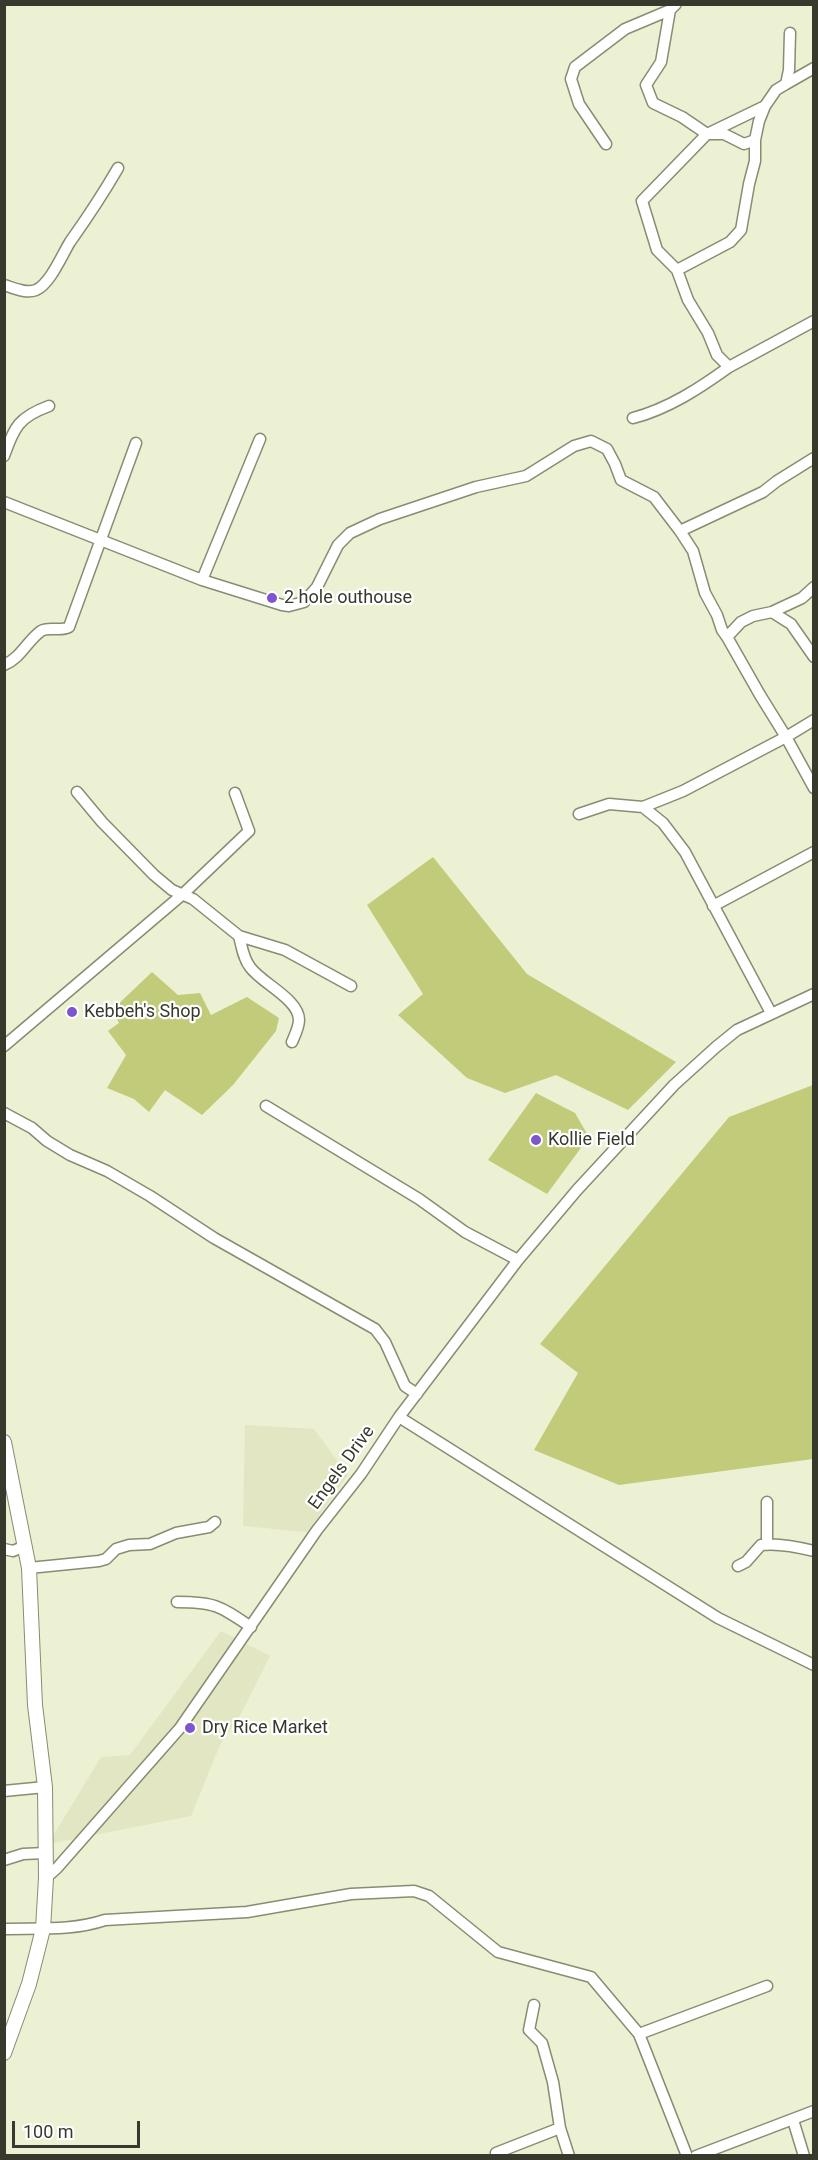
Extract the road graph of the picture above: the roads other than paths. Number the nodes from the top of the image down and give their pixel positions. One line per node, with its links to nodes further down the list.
1 (673, 7): 6 (street); 8 (street)
2 (790, 33): 4 (street)
3 (813, 68): 4 (street)
4 (786, 84): 5 (street)
5 (765, 106): 6 (street); 7 (street)
6 (707, 134): 7 (street); 10 (street)
7 (755, 140): 10 (street)
8 (606, 144)
9 (118, 168): 11 (street)
10 (677, 270): 13 (street)
11 (4, 285)
12 (813, 321): 13 (street)
13 (729, 367): 15 (street)
14 (49, 406): 18 (street)
15 (633, 418)
16 (260, 440): 23 (street)
17 (136, 443): 22 (street)
18 (4, 456)
19 (813, 458): 21 (street)
20 (4, 502): 22 (street)
21 (680, 531): 23 (street); 26 (street)
22 (102, 540): 23 (street); 28 (street)
23 (202, 580)
24 (813, 587): 25 (street)
25 (772, 612): 26 (street); 27 (street)
26 (727, 637): 30 (street)
27 (813, 657)
28 (4, 665)
29 (813, 720): 30 (street)
30 (786, 737): 31 (street); 34 (street)
31 (813, 788)
32 (77, 792): 37 (street)
33 (235, 793): 37 (street)
34 (643, 807): 35 (street); 38 (street)
35 (579, 814)
36 (813, 852): 38 (street)
37 (183, 894): 39 (street); 44 (street)
38 (713, 906): 42 (street)
39 (240, 936): 40 (street); 43 (street)
40 (351, 986)
41 (813, 994): 42 (street)
42 (771, 1013): 47 (street, Engels Drive)
43 (292, 1042)
44 (4, 1046)
45 (266, 1106): 47 (street)
46 (4, 1113): 48 (street)
47 (518, 1260): 48 (street, Engels Drive)
48 (417, 1394): 49 (street, Engels Drive)
49 (399, 1417): 60 (street, Engels Drive); 61 (street)
50 (4, 1442): 54 (main road)
51 (767, 1502): 53 (street)
52 (215, 1522): 58 (street)
53 (767, 1544): 56 (street); 57 (street)
54 (25, 1546): 55 (street); 58 (main road)
55 (4, 1549)
56 (813, 1551)
57 (738, 1566)
58 (29, 1568): 62 (main road)
59 (177, 1602): 60 (street)
60 (251, 1628): 66 (street, Engels Drive)
61 (813, 1665)
62 (45, 1787): 63 (street); 64 (main road)
63 (4, 1791)
64 (45, 1853): 65 (street); 66 (main road)
65 (4, 1860)
66 (46, 1878): 68 (main road)
67 (4, 1929): 68 (street)
68 (44, 1929): 71 (street); 72 (main road)
69 (767, 1986): 71 (street)
70 (534, 2005): 75 (street)
71 (639, 2034): 78 (street)
72 (4, 2053)
73 (813, 2111): 74 (street)
74 (792, 2120): 79 (street); 80 (street)
75 (560, 2128): 76 (street); 77 (street)
76 (496, 2153)
77 (569, 2156)
78 (687, 2156)
79 (696, 2156)
80 (804, 2156)

